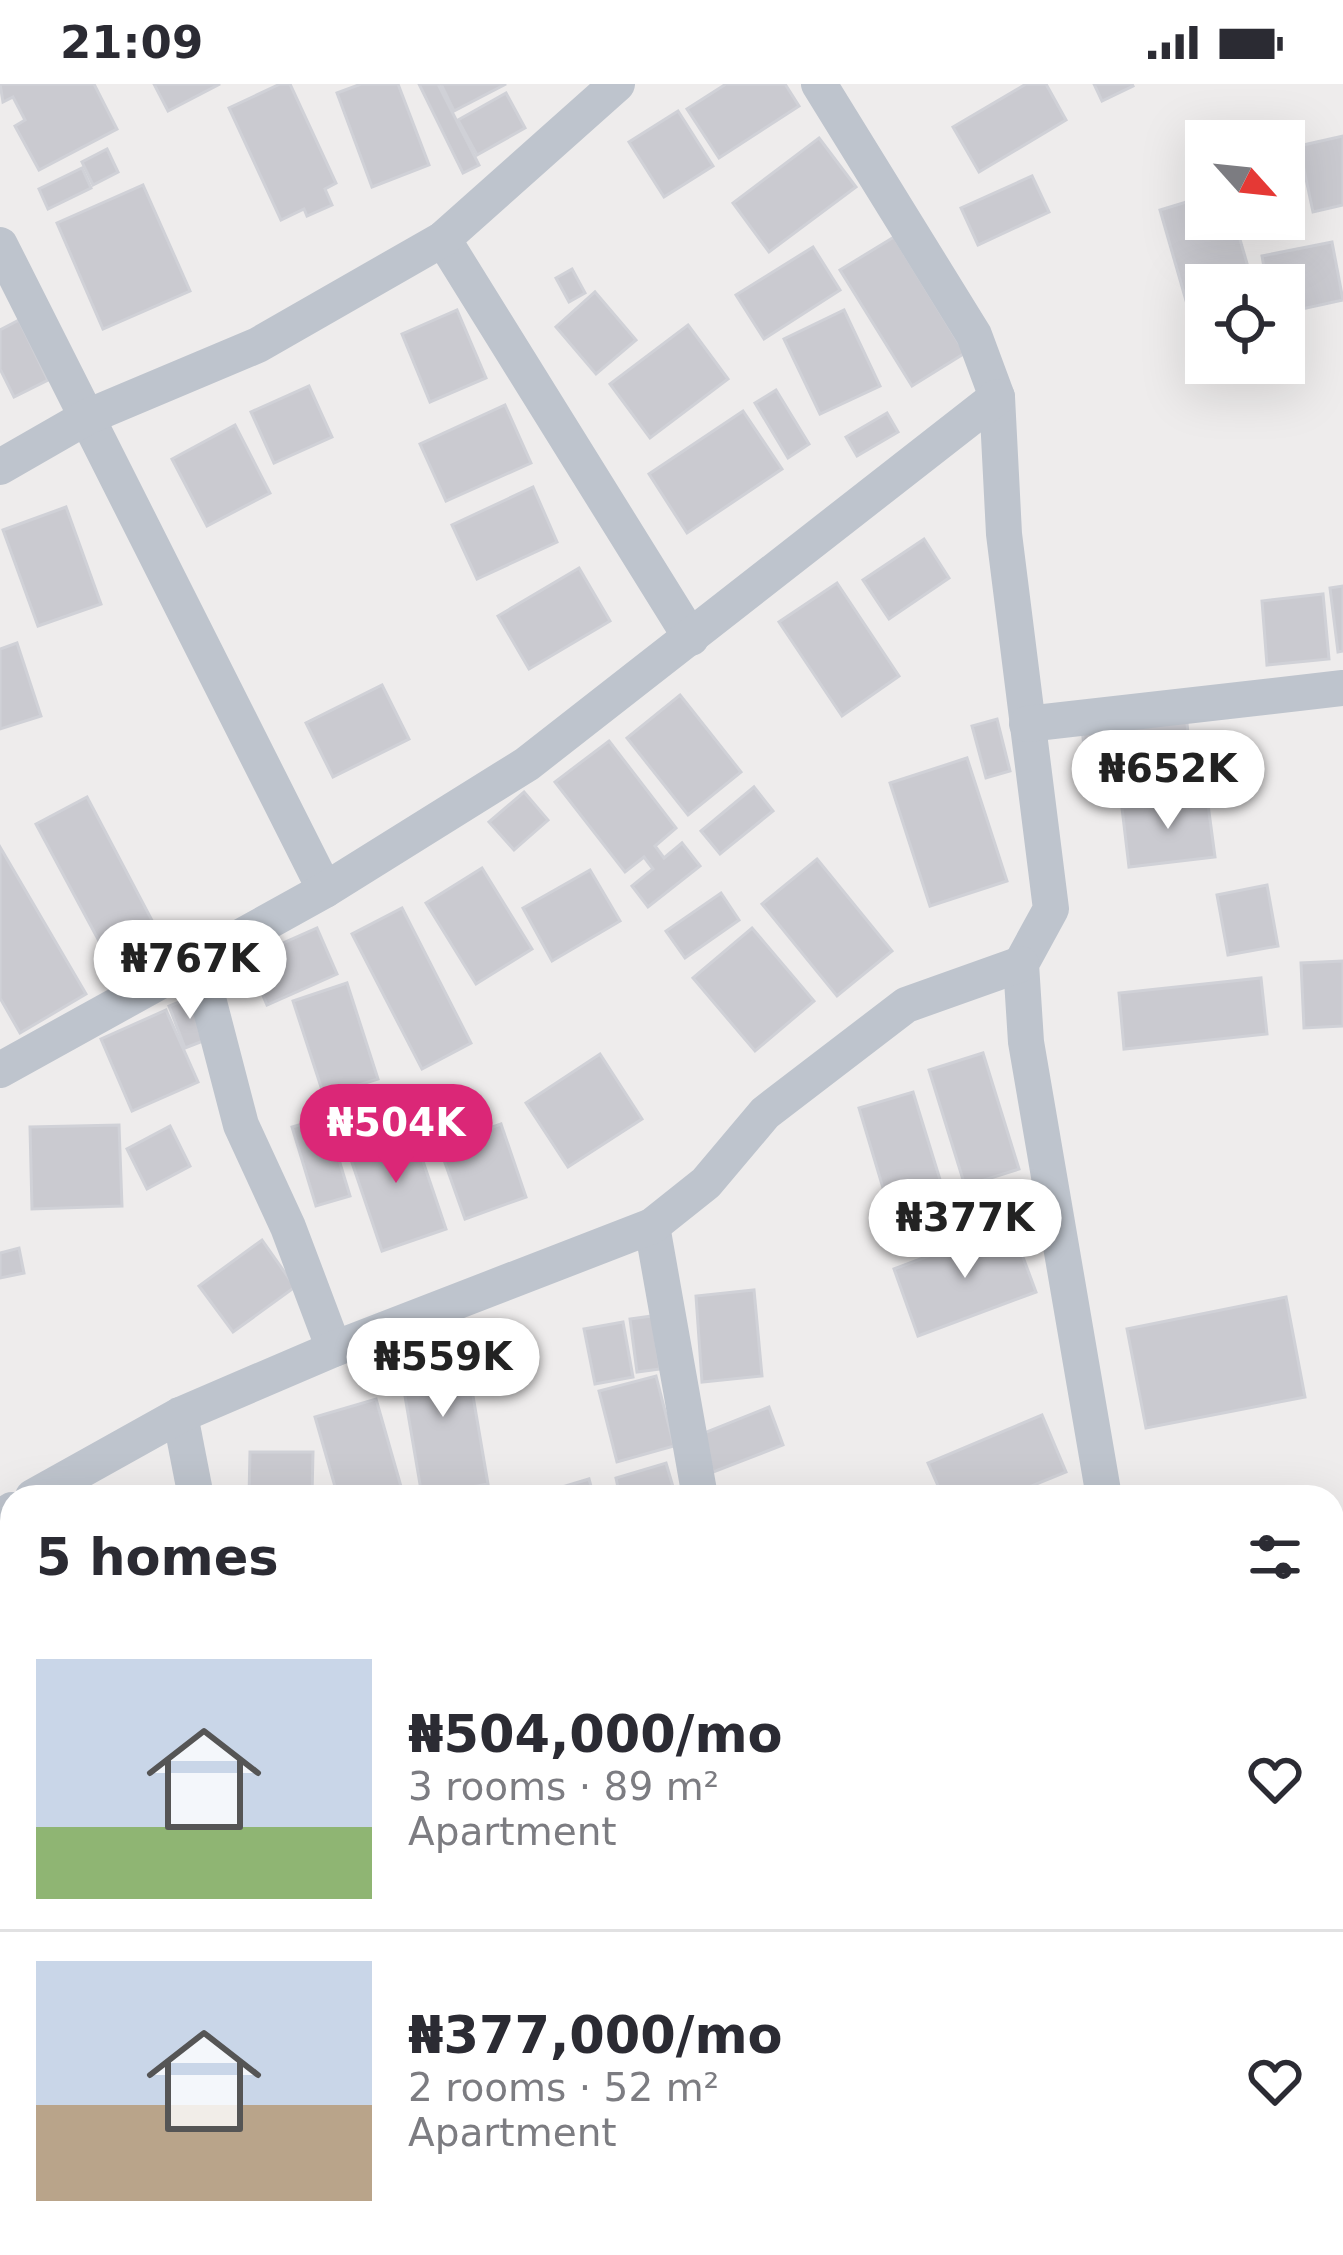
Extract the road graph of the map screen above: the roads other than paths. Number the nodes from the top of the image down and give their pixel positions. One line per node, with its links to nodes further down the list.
1 (616, 84): 3 (street)
2 (819, 84): 5 (street)
3 (443, 239): 6 (street); 8 (street)
4 (0, 245): 6 (street)
5 (997, 397): 8 (street); 10 (street)
6 (87, 417): 7 (street); 11 (street)
7 (0, 467)
8 (691, 638): 11 (street)
9 (1343, 688): 10 (street)
10 (1027, 724): 13 (street)
11 (325, 890): 12 (street)
12 (198, 960): 14 (street); 16 (street)
13 (1021, 964): 15 (street); 21 (street)
14 (0, 1070)
15 (652, 1226): 16 (street); 20 (street)
16 (334, 1348): 17 (street)
17 (180, 1414): 18 (street); 19 (street)
18 (54, 1485)
19 (194, 1485)
20 (698, 1485)
21 (1102, 1485)

